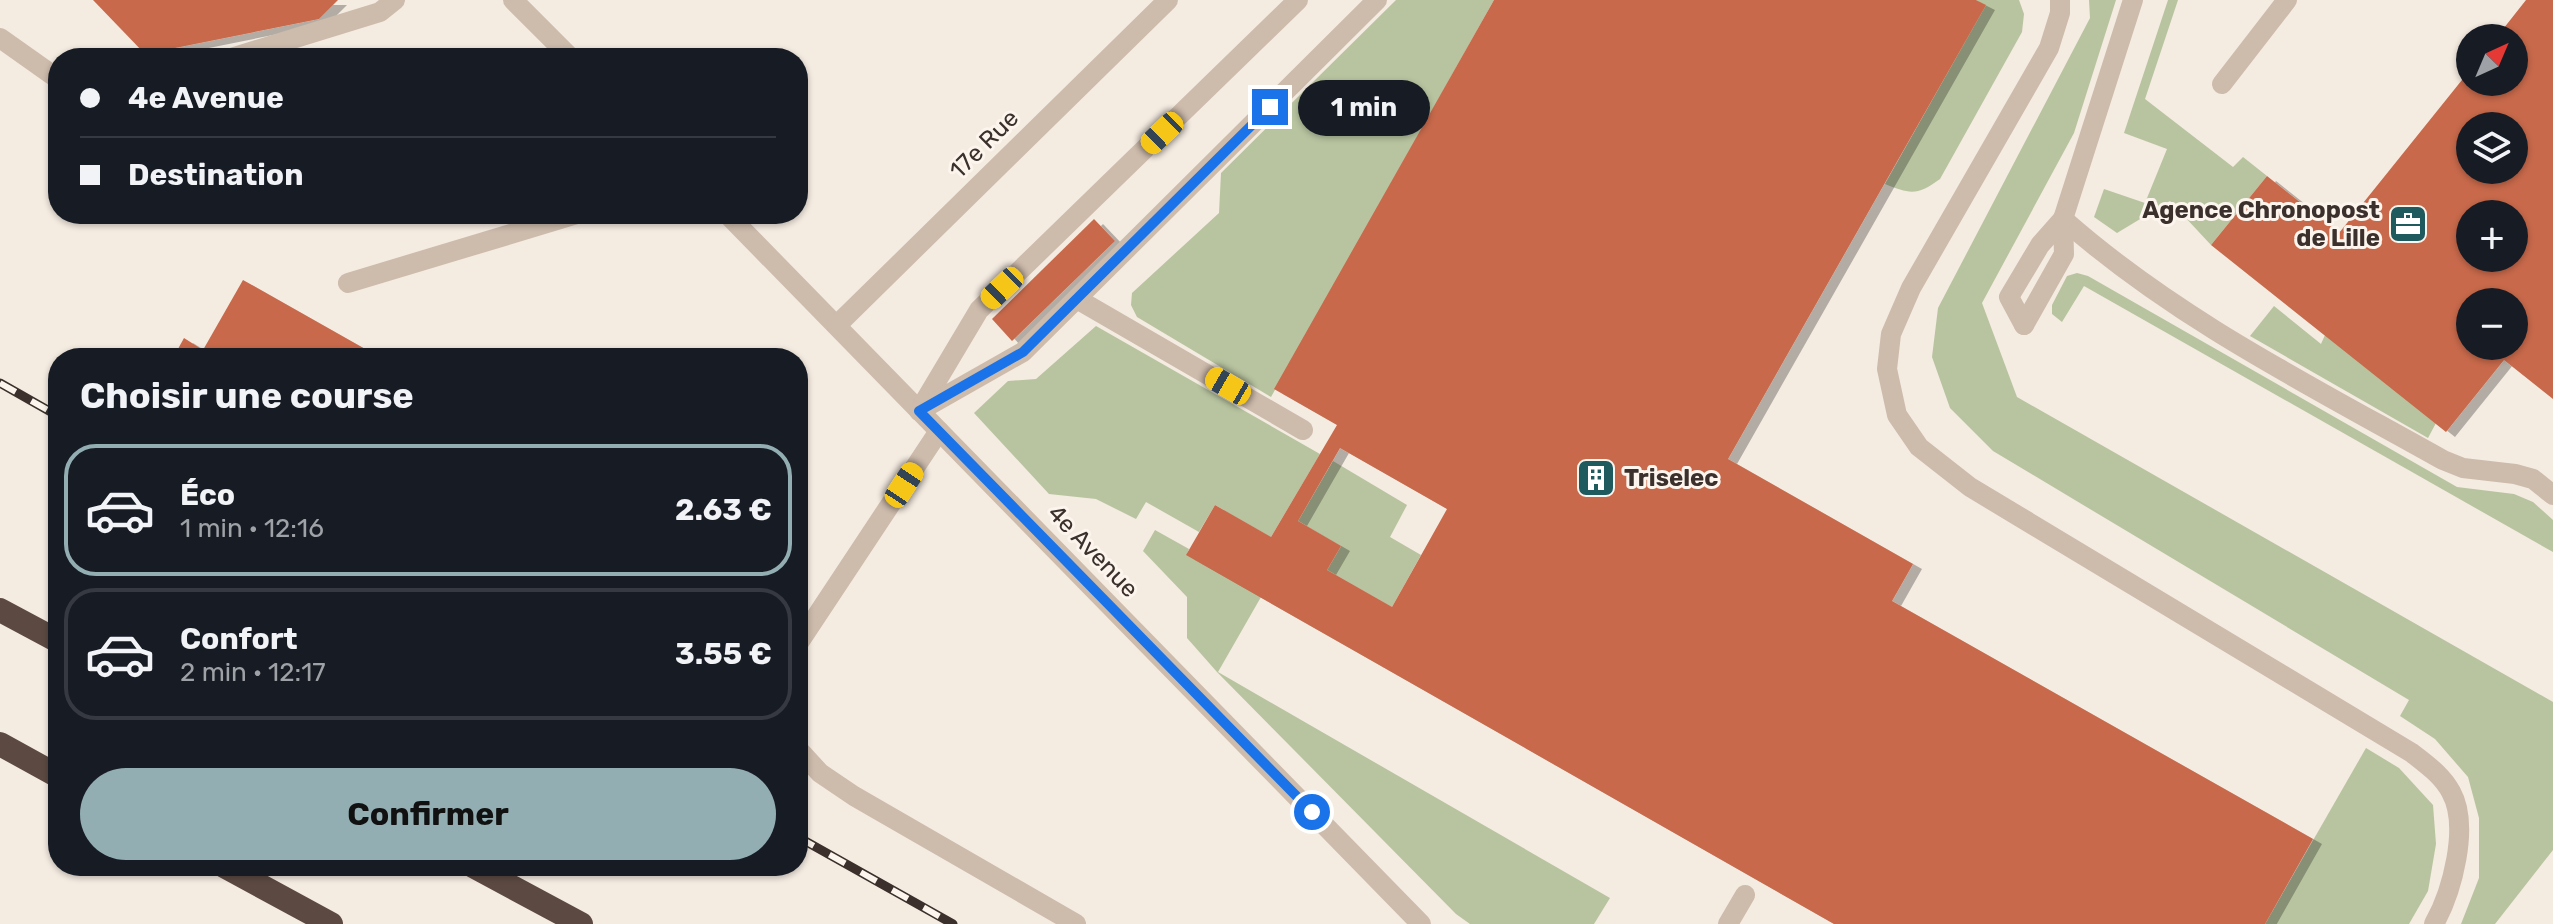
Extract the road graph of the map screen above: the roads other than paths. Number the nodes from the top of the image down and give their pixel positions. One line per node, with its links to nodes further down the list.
1 (395, 0): 10 (lane)
2 (513, 0): 11 (lane)
3 (1168, 0): 18 (lane, 17e Rue)
4 (1298, 0): 19 (lane)
5 (1377, 0): 17 (lane)
6 (2060, 0): 37 (lane)
7 (2133, 0): 22 (lane)
8 (2287, 0): 13 (lane)
9 (0, 38): 12 (lane)
10 (263, 48)
11 (561, 48)
12 (48, 72)
13 (2222, 84)
14 (544, 224): 16 (lane)
15 (737, 224): 18 (lane, 4e Avenue)
16 (348, 283)
17 (1077, 299): 19 (lane); 20 (lane)
18 (837, 325): 19 (lane, 4e Avenue)
19 (919, 411): 21 (lane, 4e Avenue)
20 (1303, 430)
21 (939, 431): 24 (lane); 35 (lane, 4e Avenue)
22 (2553, 495)
23 (0, 610): 25 (highway)
24 (808, 629)
25 (48, 636)
26 (0, 744): 28 (highway)
27 (808, 760): 34 (lane)
28 (48, 770)
29 (242, 876): 32 (highway)
30 (492, 876): 33 (highway)
31 (1745, 895): 36 (lane)
32 (331, 924)
33 (581, 924)
34 (1076, 924)
35 (1421, 924)
36 (1728, 924)
37 (2434, 924)

